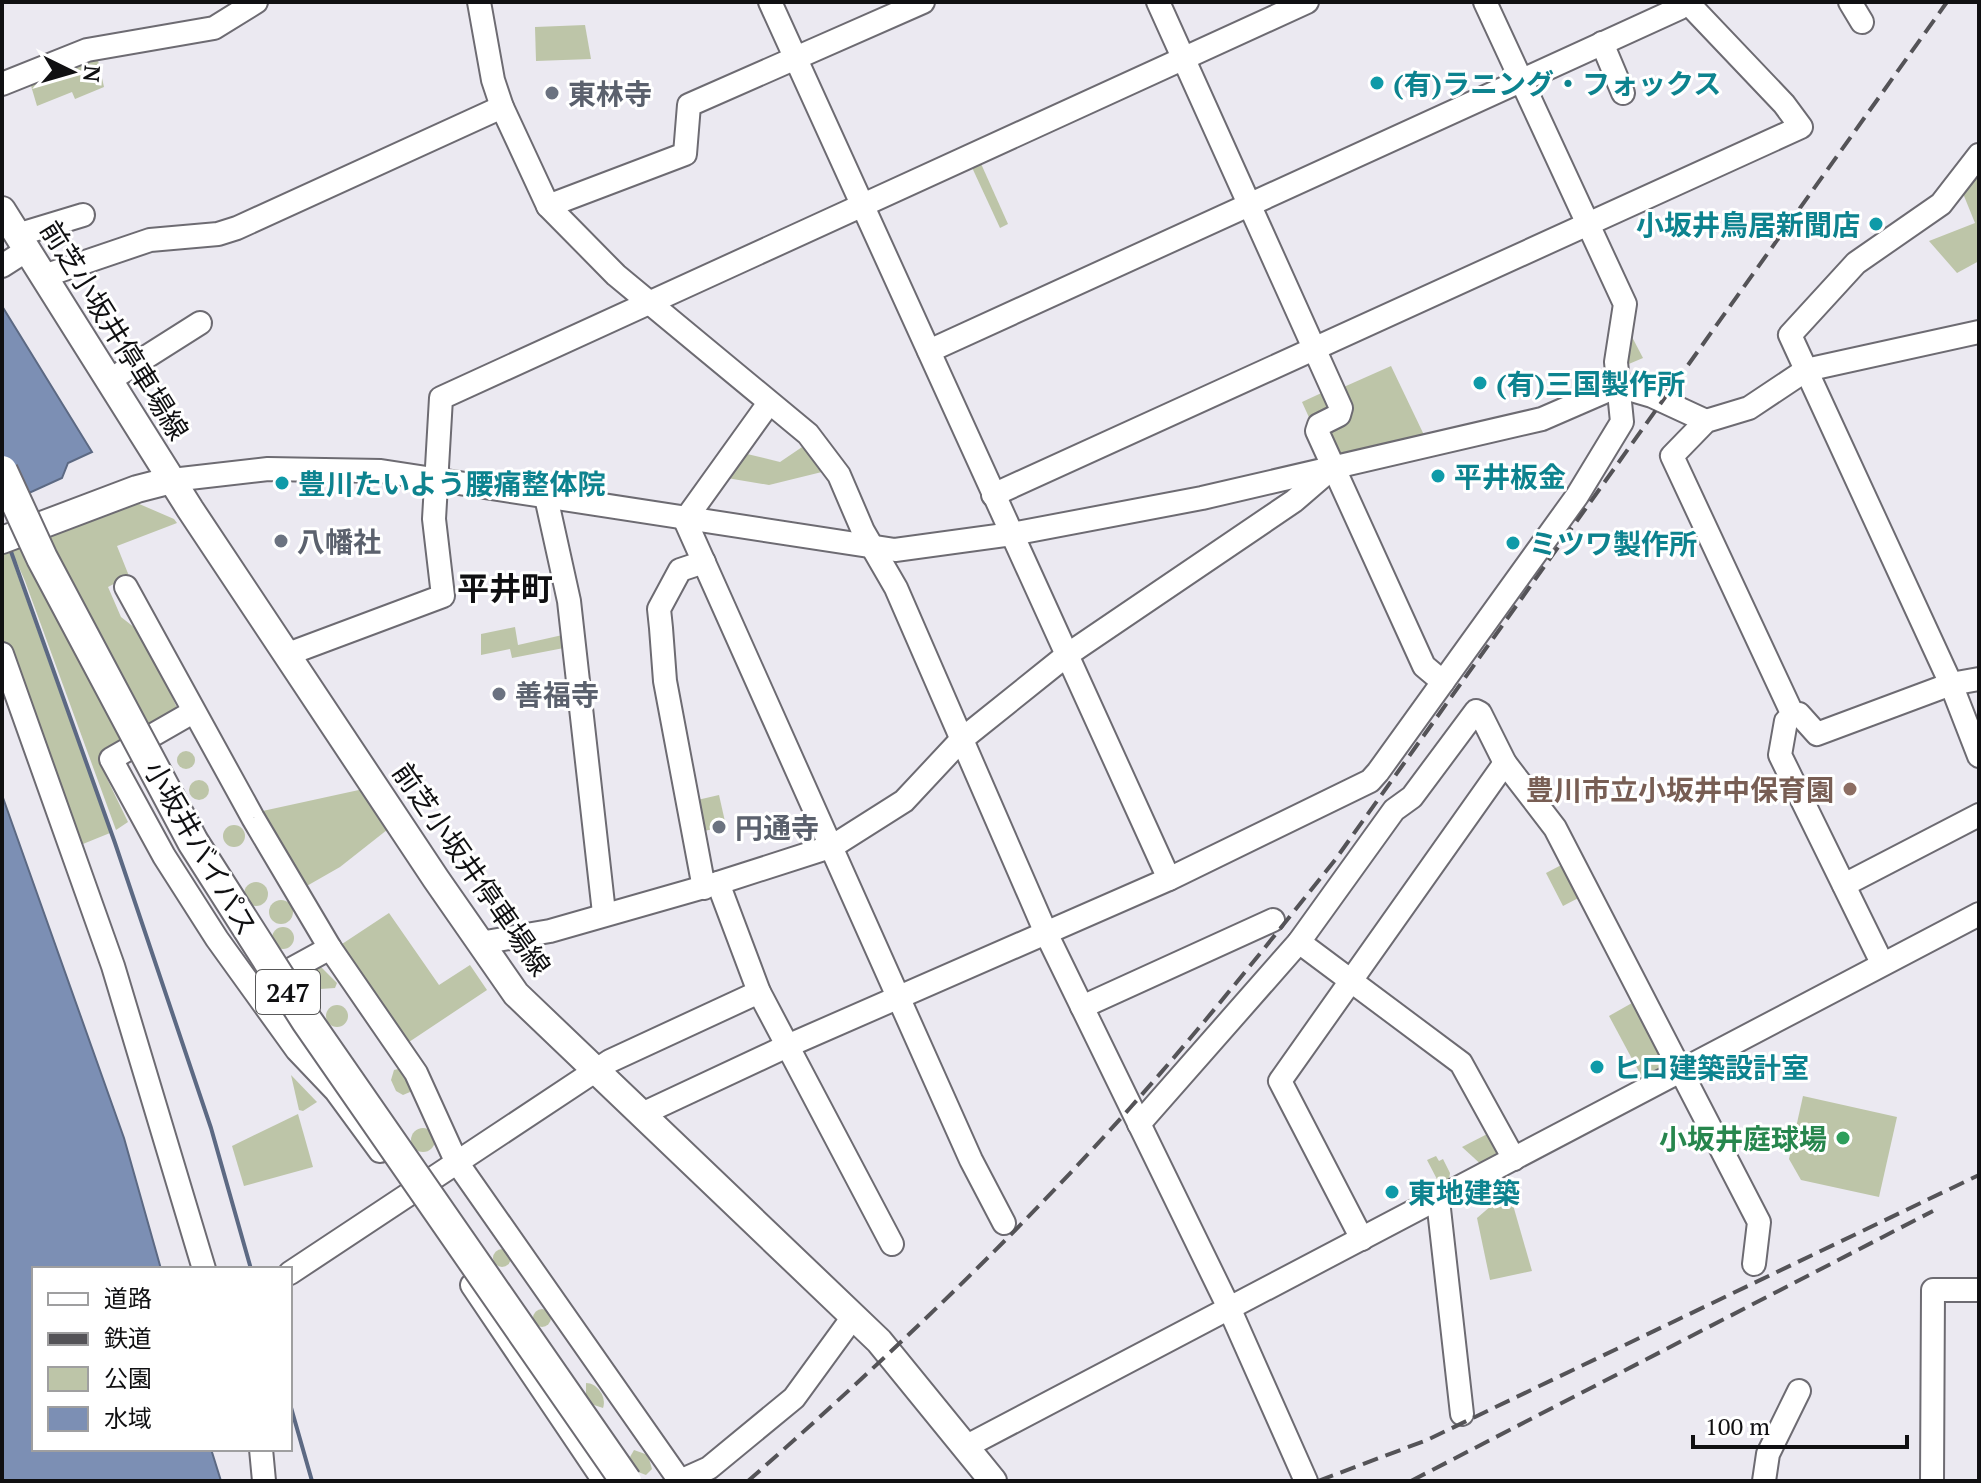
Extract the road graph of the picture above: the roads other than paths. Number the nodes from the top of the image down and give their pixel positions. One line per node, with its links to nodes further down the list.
1 (256, 2): 15 (street)
2 (479, 2): 17 (street)
3 (770, 2): 13 (street)
4 (923, 2): 13 (street)
5 (1158, 2): 12 (street)
6 (1307, 2): 12 (street)
7 (1485, 2): 14 (street)
8 (1686, 2): 11 (street); 24 (street)
9 (1850, 2): 10 (street)
10 (1862, 22)
11 (1602, 43): 14 (street); 16 (street)
12 (1184, 58): 19 (street); 21 (street)
13 (797, 60): 20 (street); 21 (street)
14 (1521, 80): 19 (street); 24 (street)
15 (2, 84)
16 (1623, 93)
17 (502, 107): 20 (street); 27 (street)
18 (1979, 155): 34 (street)
19 (1250, 203): 31 (street); 32 (street)
20 (548, 206): 28 (street)
21 (860, 206): 28 (street); 32 (street)
22 (2, 210): 25 (main road, 前芝小坂井停車場線)
23 (83, 215): 25 (street)
24 (1588, 225): 31 (street); 36 (street)
25 (22, 243): 26 (street); 27 (main road, 前芝小坂井停車場線)
26 (2, 266)
27 (44, 276): 35 (main road, 前芝小坂井停車場線)
28 (651, 304): 37 (street); 41 (street)
29 (200, 323): 35 (street)
30 (1972, 333): 33 (street); 34 (street)
31 (1314, 349): 39 (street); 43 (street)
32 (929, 351): 43 (street)
33 (1979, 354)
34 (1806, 370): 38 (street); 56 (street)
35 (110, 380): 42 (main road, 前芝小坂井停車場線)
36 (1618, 386): 38 (street); 39 (street); 55 (street)
37 (769, 403): 45 (street); 48 (street)
38 (1706, 421): 58 (street)
39 (1334, 467): 46 (street); 53 (street); 55 (street)
40 (2, 471): 104 (highway, 小坂井バイパス / 247, bridge)
41 (436, 478): 42 (street); 44 (street); 52 (street)
42 (172, 480): 47 (main road); 52 (main road, 前芝小坂井停車場線)
43 (993, 495): 46 (street)
44 (546, 497): 45 (street); 67 (street)
45 (685, 520): 48 (street); 49 (street)
46 (1012, 534): 48 (street); 53 (street)
47 (2, 540)
48 (873, 548): 59 (street)
49 (704, 562): 63 (street); 66 (street)
50 (126, 587): 57 (street)
51 (2, 654): 93 (street)
52 (288, 654): 72 (main road, 前芝小坂井停車場線)
53 (1067, 655): 59 (street); 64 (street)
54 (1979, 679): 56 (street)
55 (1443, 682): 64 (street)
56 (1951, 684): 58 (street); 60 (street)
57 (193, 712): 73 (street); 87 (street)
58 (1793, 715): 65 (street)
59 (961, 740): 63 (street); 70 (street)
60 (1979, 756)
61 (1505, 763): 71 (street); 76 (street); 81 (street)
62 (1979, 815): 65 (street)
63 (833, 846): 66 (street); 78 (street)
64 (1169, 879): 70 (street)
65 (1844, 885): 74 (street)
66 (711, 886): 67 (street); 77 (street)
67 (604, 913): 72 (street)
68 (1979, 914): 74 (street)
69 (1273, 920): 79 (street)
70 (1046, 933): 78 (street); 79 (street)
71 (1299, 942): 76 (street); 84 (street)
72 (480, 943): 82 (main road, 前芝小坂井停車場線)
73 (330, 948): 75 (street); 86 (street)
74 (1882, 963): 81 (street)
75 (288, 971)
76 (1349, 979): 85 (street); 90 (street)
77 (759, 992): 80 (street); 82 (street)
78 (901, 999): 80 (street); 89 (street)
79 (1082, 1007): 84 (street)
80 (785, 1047): 83 (street); 91 (street)
81 (1680, 1071): 85 (street); 92 (street)
82 (596, 1072): 83 (main road, 前芝小坂井停車場線); 86 (street)
83 (642, 1114): 97 (main road, 前芝小坂井停車場線)
84 (1139, 1124): 96 (street)
85 (1514, 1159): 88 (street)
86 (456, 1161): 87 (street); 105 (street)
87 (410, 1192): 94 (street); 103 (street)
88 (1438, 1200): 90 (street); 99 (street)
89 (1004, 1223)
90 (1362, 1239): 96 (street)
91 (892, 1244)
92 (1754, 1264)
93 (203, 1267)
94 (292, 1272)
95 (1979, 1290): 109 (street)
96 (1230, 1310): 100 (street); 107 (street)
97 (853, 1317): 100 (main road, 前芝小坂井停車場線); 105 (street)
98 (1799, 1391): 108 (street)
99 (1462, 1414)
100 (967, 1446): 106 (main road, 前芝小坂井停車場線)
101 (258, 1451): 102 (street)
102 (264, 1478)
103 (604, 1481)
104 (626, 1481)
105 (680, 1481)
106 (993, 1481)
107 (1306, 1481)
108 (1764, 1481)
109 (1932, 1481)

